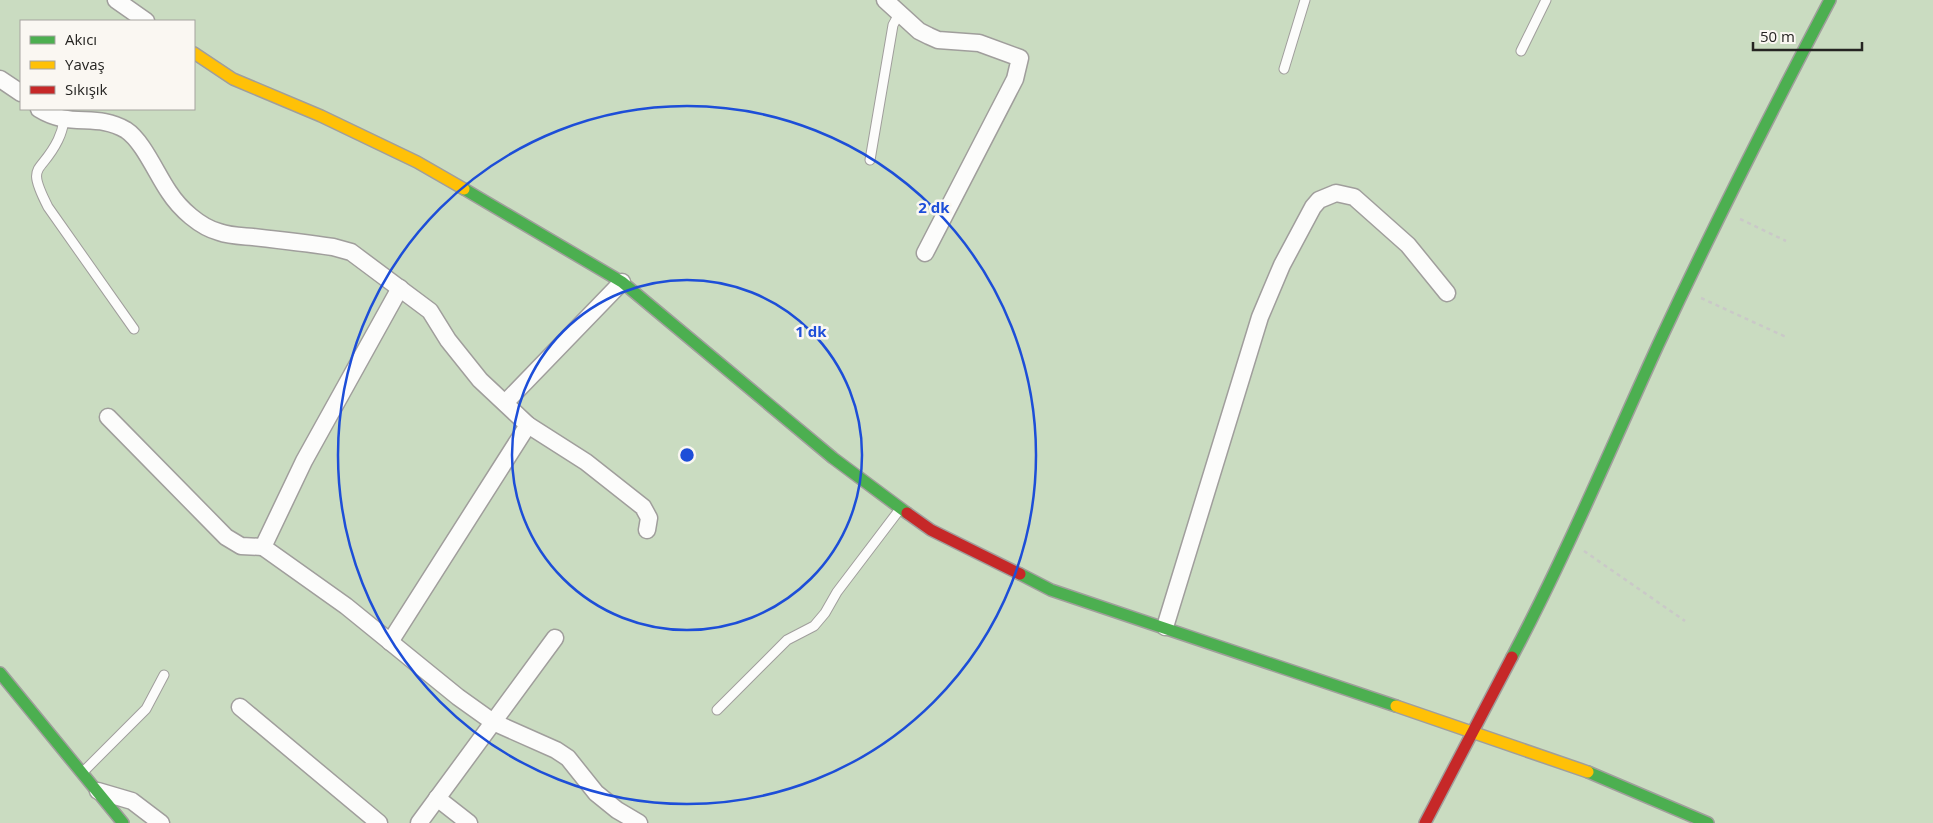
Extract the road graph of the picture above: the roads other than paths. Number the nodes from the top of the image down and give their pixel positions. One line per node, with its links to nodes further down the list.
1 (116, 0): 7 (street)
2 (885, 0): 6 (street)
3 (1305, 0): 10 (lane)
4 (1546, 0): 8 (lane)
5 (1830, 0): 35 (street)
6 (900, 12): 15 (lane); 16 (street)
7 (145, 20)
8 (1521, 51)
9 (195, 54): 17 (street)
10 (1284, 69)
11 (0, 79): 12 (street)
12 (20, 92)
13 (41, 110): 14 (street)
14 (64, 120): 18 (street); 20 (lane)
15 (870, 160)
16 (925, 253)
17 (622, 282): 21 (street); 24 (street)
18 (400, 288): 21 (street); 26 (street)
19 (1447, 293): 27 (street)
20 (134, 329)
21 (504, 403): 23 (street)
22 (108, 417): 26 (street)
23 (528, 425): 25 (street); 29 (street)
24 (900, 508): 27 (street); 33 (lane)
25 (647, 530)
26 (264, 547): 29 (street)
27 (1165, 627): 35 (street)
28 (556, 638): 34 (street)
29 (390, 642): 34 (street)
30 (0, 673): 36 (street)
31 (164, 675): 36 (lane)
32 (240, 707): 41 (street)
33 (717, 710)
34 (493, 722): 38 (street); 44 (street)
35 (1474, 730): 45 (street); 46 (street)
36 (83, 772): 37 (street)
37 (98, 791): 39 (street); 40 (street)
38 (437, 798): 42 (street); 43 (street)
39 (123, 823)
40 (161, 823)
41 (379, 823)
42 (418, 823)
43 (469, 823)
44 (639, 823)
45 (1425, 823)
46 (1708, 823)

